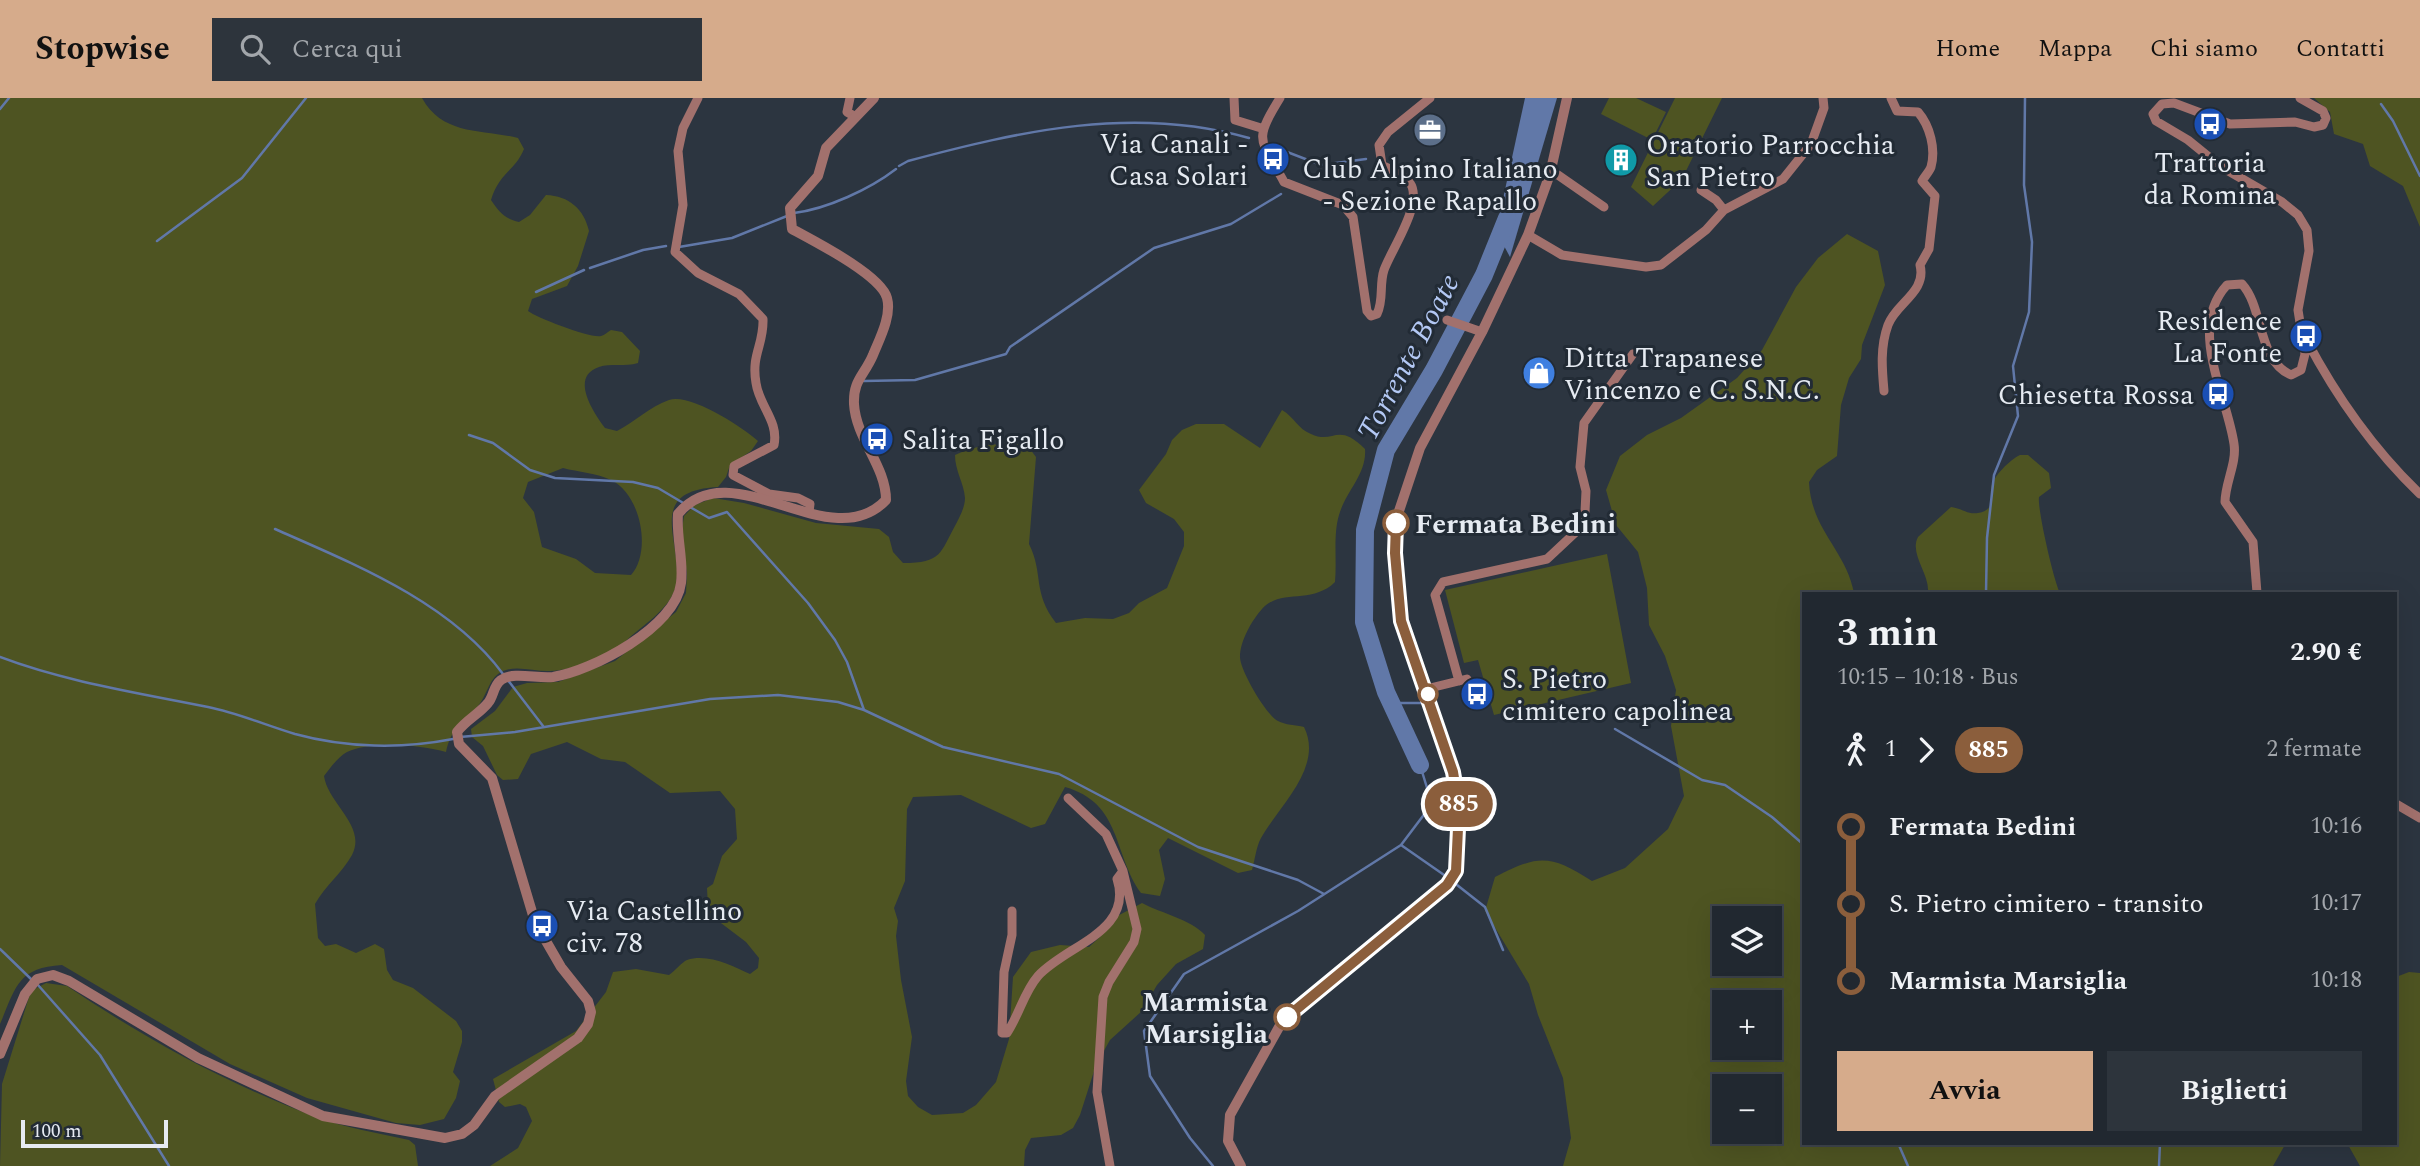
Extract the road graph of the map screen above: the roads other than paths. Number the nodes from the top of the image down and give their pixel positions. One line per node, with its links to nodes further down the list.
1 (698, 98): 24 (street)
2 (850, 98): 11 (street)
3 (874, 98): 11 (street)
4 (1234, 98): 12 (street)
5 (1280, 98): 12 (street)
6 (1430, 98): 12 (street)
7 (1567, 98): 13 (street)
8 (1823, 98): 16 (street)
9 (1891, 98): 22 (street)
10 (2300, 98): 19 (street)
11 (854, 116): 24 (street)
12 (1261, 128)
13 (1550, 174): 15 (street); 17 (street)
14 (1701, 190): 16 (street)
15 (1604, 207)
16 (1724, 210): 17 (street)
17 (1528, 236): 20 (street)
18 (1451, 321): 20 (street)
19 (2302, 331): 23 (street); 25 (street)
20 (1482, 332): 26 (street)
21 (1633, 354): 26 (street)
22 (1884, 391)
23 (2420, 494)
24 (809, 512): 32 (street)
25 (2257, 592)
26 (1426, 690): 34 (street)
27 (1068, 798): 30 (street)
28 (2397, 805): 29 (street)
29 (2420, 818)
30 (1123, 871): 31 (street); 33 (street)
31 (1012, 911)
32 (0, 1054)
33 (1110, 1166)
34 (1241, 1166)

